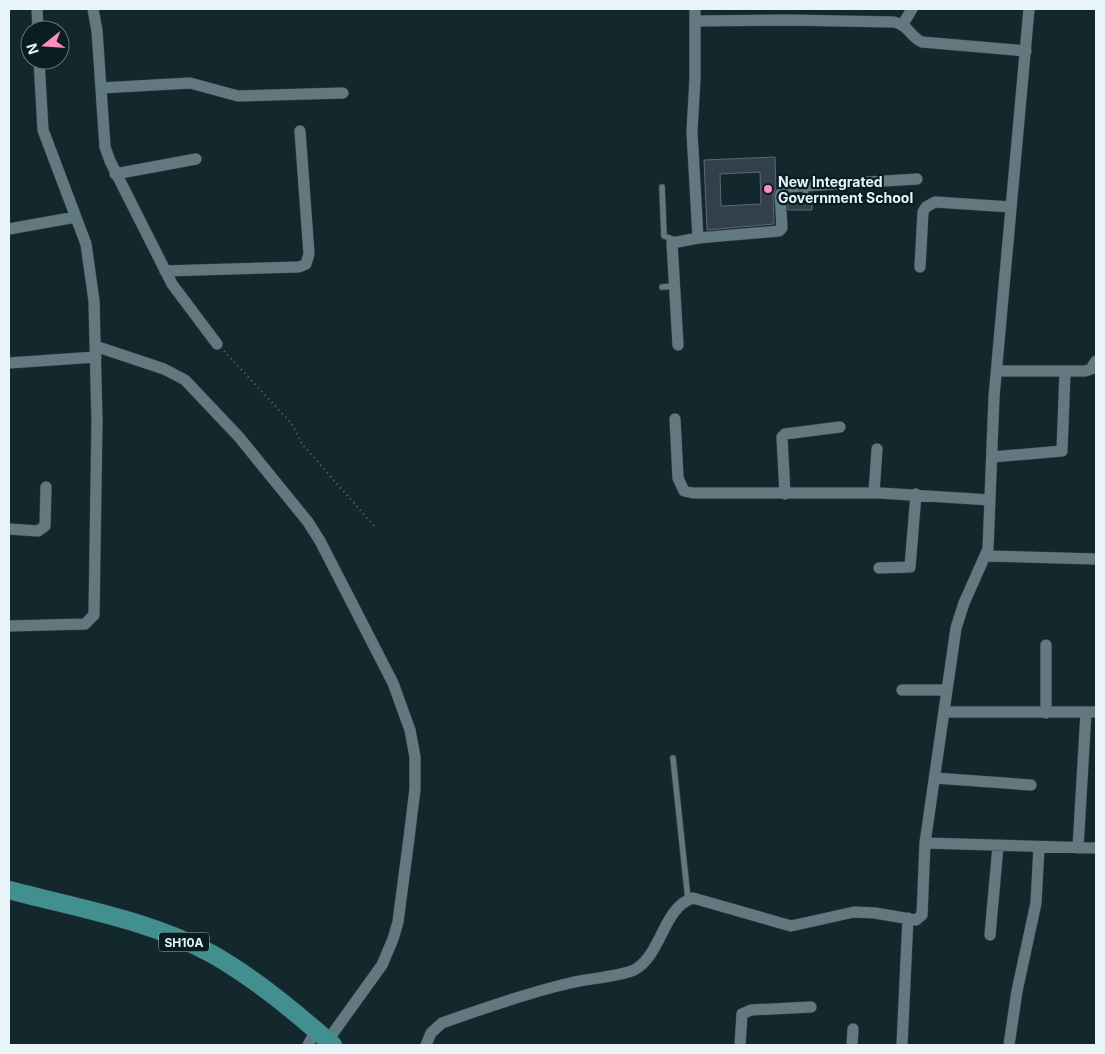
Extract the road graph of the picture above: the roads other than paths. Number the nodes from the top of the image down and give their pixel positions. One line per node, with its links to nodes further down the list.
1 (93, 9): 9 (street)
2 (695, 9): 5 (street)
3 (912, 9): 6 (street)
4 (1029, 9): 7 (street)
5 (696, 21): 6 (street); 19 (street)
6 (903, 24): 7 (street)
7 (1026, 51): 16 (street)
8 (40, 70): 17 (street)
9 (101, 88): 10 (street); 13 (street)
10 (343, 93)
11 (300, 131): 22 (street)
12 (196, 159): 13 (street)
13 (115, 174): 22 (street)
14 (917, 179): 19 (street)
15 (662, 187): 20 (lane)
16 (1012, 207): 21 (street); 28 (street)
17 (76, 216): 18 (street); 25 (street)
18 (9, 230)
19 (698, 238): 20 (street)
20 (675, 240): 24 (street)
21 (920, 267)
22 (165, 271): 23 (street)
23 (218, 344)
24 (678, 346)
25 (95, 352): 27 (street); 43 (street); 64 (street)
26 (1096, 361): 29 (street)
27 (9, 363)
28 (997, 371): 29 (street); 33 (street)
29 (1064, 372): 33 (street)
30 (675, 418): 36 (street)
31 (840, 427): 36 (street)
32 (877, 450): 35 (street)
33 (992, 457): 38 (street)
34 (46, 487): 39 (street)
35 (874, 493): 36 (street); 37 (street)
36 (785, 494)
37 (916, 494): 38 (street); 42 (street)
38 (990, 500): 40 (street)
39 (9, 529)
40 (986, 556): 41 (street); 46 (street)
41 (1096, 559)
42 (879, 568)
43 (9, 626)
44 (1046, 645): 49 (street)
45 (902, 690): 46 (street)
46 (947, 690): 47 (street)
47 (944, 712): 49 (street); 51 (street)
48 (1091, 712): 49 (street); 56 (street)
49 (1046, 713)
50 (673, 758): 59 (lane)
51 (935, 778): 52 (street); 53 (street)
52 (1031, 785)
53 (925, 843): 54 (street); 60 (street)
54 (998, 846): 55 (street); 61 (street)
55 (1039, 848): 56 (street); 69 (street)
56 (1078, 848): 57 (street)
57 (1096, 848)
58 (9, 890): 64 (main road, SH10A)
59 (688, 899): 60 (street); 65 (street)
60 (908, 918): 68 (street)
61 (990, 936)
62 (811, 1007): 66 (street)
63 (853, 1029): 67 (street)
64 (321, 1040)
65 (426, 1045)
66 (740, 1045)
67 (852, 1045)
68 (902, 1045)
69 (1009, 1045)

